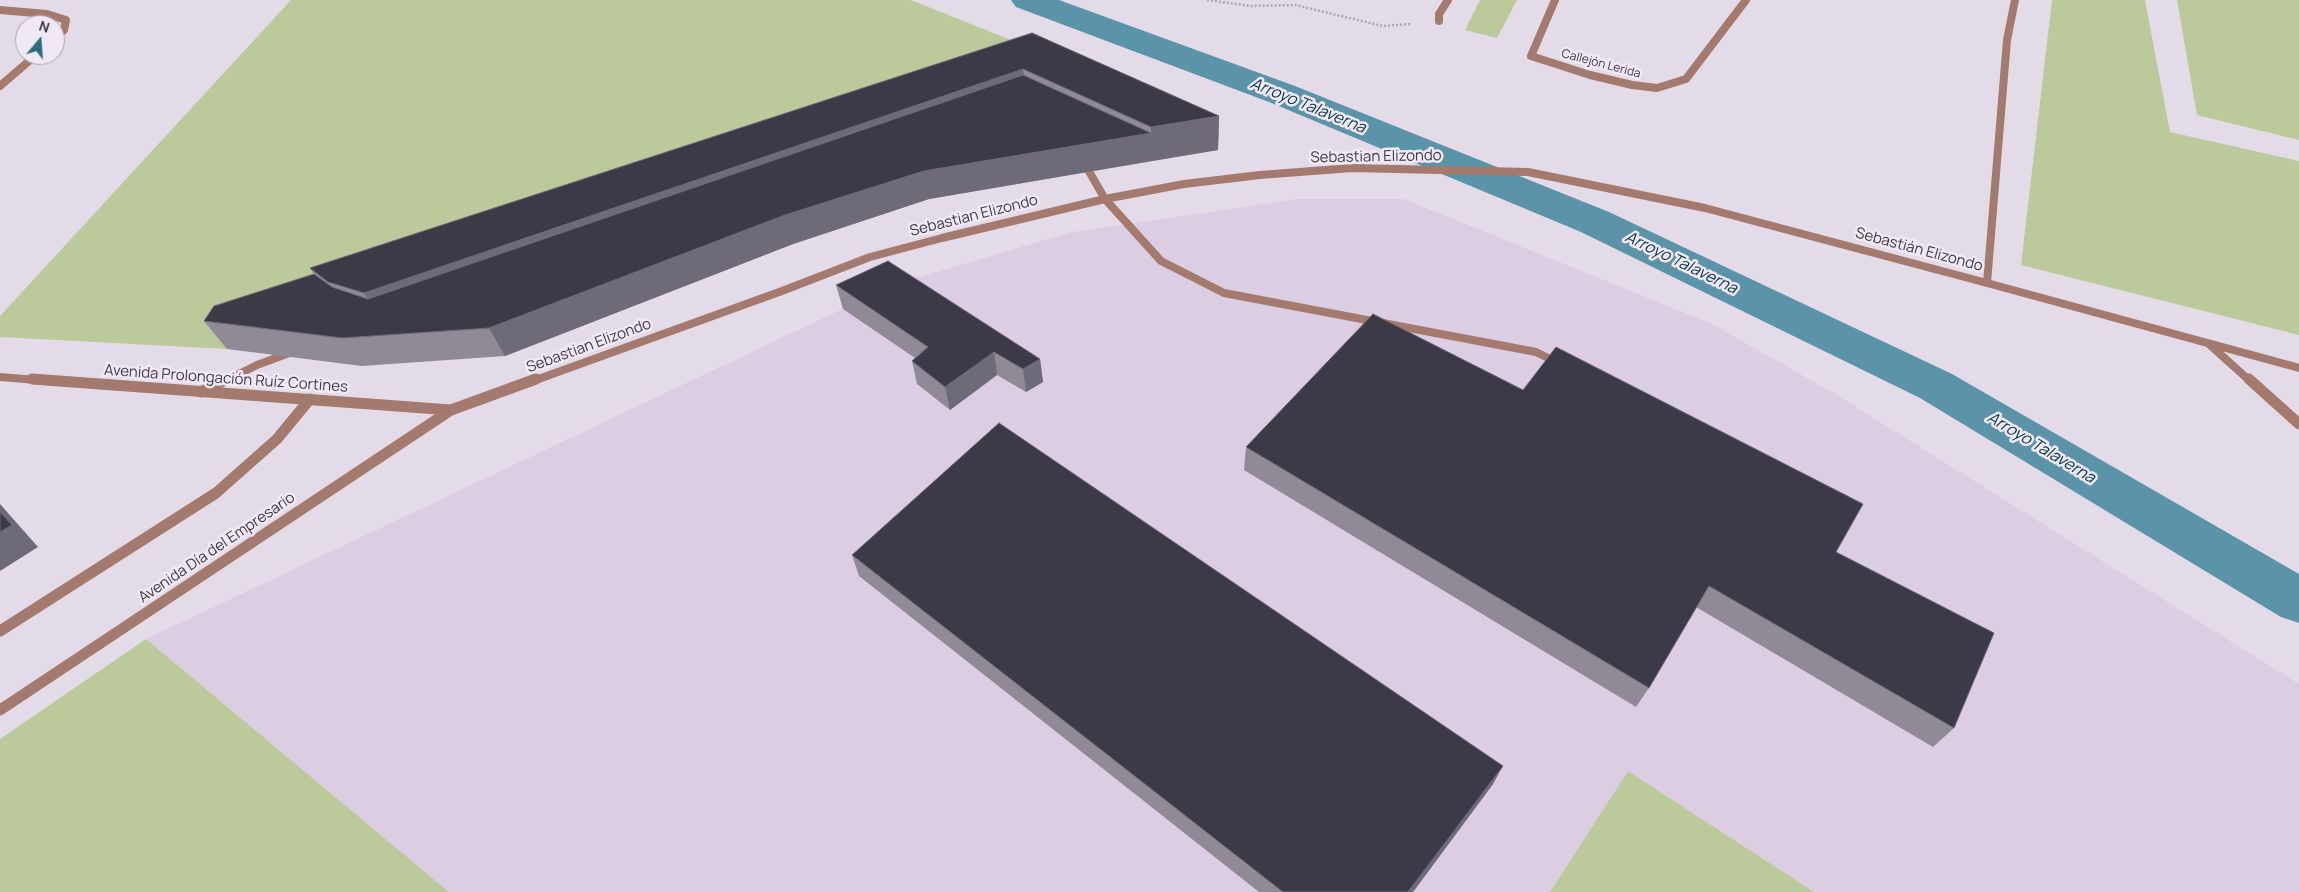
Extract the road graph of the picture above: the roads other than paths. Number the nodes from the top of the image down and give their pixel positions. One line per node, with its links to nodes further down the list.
1 (1448, 0): 7 (street)
2 (1555, 0): 3 (street, Callejón Lerida)
3 (1746, 0)
4 (2015, 0): 13 (street)
5 (0, 10): 6 (street)
6 (51, 15)
7 (1439, 21)
8 (24, 65): 9 (street)
9 (0, 86)
10 (1078, 154): 12 (street)
11 (1528, 172): 12 (street, Sebastian Elizondo); 13 (street, Sebastián Elizondo)
12 (1105, 198): 17 (street); 21 (street, Sebastian Elizondo)
13 (1987, 283): 14 (street, Sebastián Elizondo)
14 (2207, 343): 16 (street, Sebastián Elizondo); 22 (street)
15 (300, 349): 19 (street)
16 (2299, 368)
17 (1572, 369)
18 (0, 377): 19 (street, Avenida Prolongación Ruíz Cortines)
19 (200, 393): 20 (street, Avenida Prolongación Ruíz Cortines)
20 (310, 399): 21 (street, Avenida Prolongación Ruíz Cortines); 24 (street)
21 (451, 410): 25 (street, Avenida Día del Empresario)
22 (2295, 418): 23 (street)
23 (2299, 424)
24 (0, 631)
25 (0, 710)

